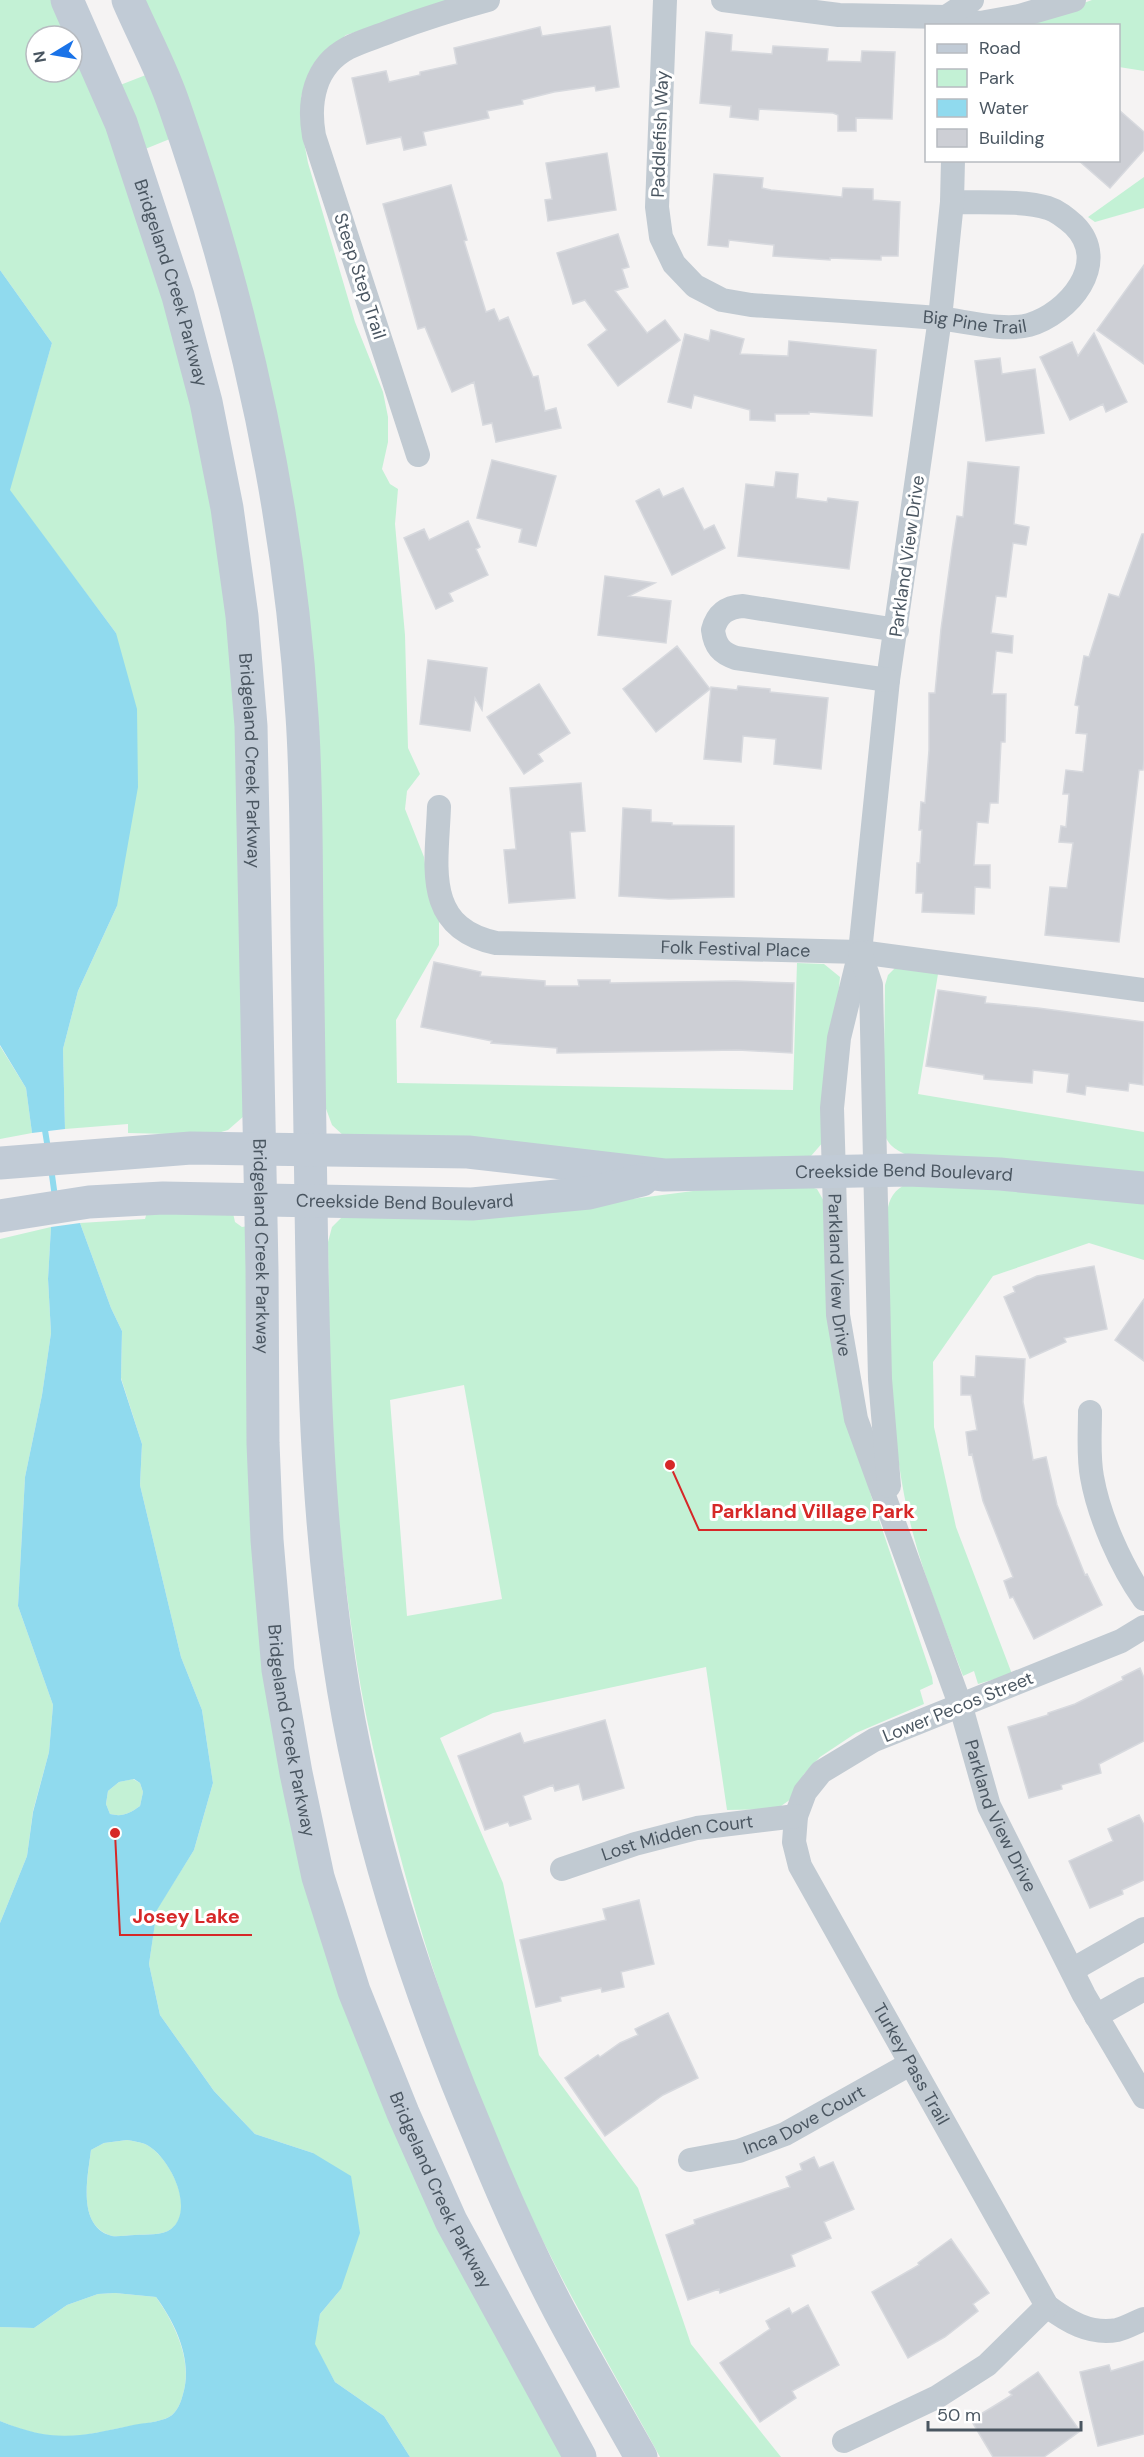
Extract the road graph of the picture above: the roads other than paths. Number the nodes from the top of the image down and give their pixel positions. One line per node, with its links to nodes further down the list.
1 (67, 0): 19 (main road, Bridgeland Creek Parkway)
2 (128, 0): 20 (main road)
3 (488, 0): 13 (street, Steep Step Trail)
4 (664, 0): 11 (street, Paddlefish Way)
5 (723, 0): 8 (street)
6 (972, 0): 8 (street)
7 (1074, 0): 8 (street)
8 (946, 21)
9 (953, 162): 10 (street, Parkland View Drive)
10 (952, 202): 12 (street, Parkland View Drive); 12 (street, Big Pine Trail)
11 (674, 264): 12 (street, Big Pine Trail)
12 (940, 318): 14 (street, Parkland View Drive)
13 (418, 455)
14 (897, 630): 15 (street, Parkland View Drive); 15 (street)
15 (888, 680): 17 (street, Parkland View Drive)
16 (439, 807): 17 (street, Folk Festival Place)
17 (860, 952): 18 (street, Folk Festival Place); 22 (street, Parkland View Drive); 23 (street, Parkland View Drive)
18 (1144, 990)
19 (260, 1149): 20 (main road, Creekside Bend Boulevard); 21 (main road, Creekside Bend Boulevard); 26 (main road, Bridgeland Creek Parkway)
20 (310, 1151): 24 (main road, Creekside Bend Boulevard); 27 (main road)
21 (0, 1163)
22 (875, 1171): 23 (main road, Creekside Bend Boulevard); 25 (main road, Creekside Bend Boulevard); 30 (street, Parkland View Drive)
23 (834, 1172): 24 (main road, Creekside Bend Boulevard); 30 (street, Parkland View Drive)
24 (664, 1175): 27 (main road, Creekside Bend Boulevard)
25 (1144, 1188)
26 (261, 1200): 27 (main road, Creekside Bend Boulevard); 28 (main road, Creekside Bend Boulevard); 46 (main road, Bridgeland Creek Parkway)
27 (311, 1200): 47 (main road)
28 (0, 1216)
29 (1090, 1412): 31 (street)
30 (891, 1521): 33 (street, Parkland View Drive)
31 (1144, 1599)
32 (1144, 1627): 33 (street, Lower Pecos Street)
33 (961, 1707): 34 (street, Lower Pecos Street); 37 (street, Parkland View Drive)
34 (795, 1816): 35 (street, Lost Midden Court); 40 (street, Turkey Pass Trail)
35 (562, 1869)
36 (1144, 1929): 37 (street)
37 (1072, 1970): 39 (street, Parkland View Drive)
38 (1144, 1989): 39 (street)
39 (1096, 2016): 41 (street, Parkland View Drive)
40 (910, 2064): 42 (street, Inca Dove Court); 43 (street, Turkey Pass Trail)
41 (1144, 2097)
42 (690, 2160)
43 (1047, 2306): 44 (street); 45 (street)
44 (1144, 2319)
45 (844, 2441)
46 (580, 2457)
47 (641, 2457)

